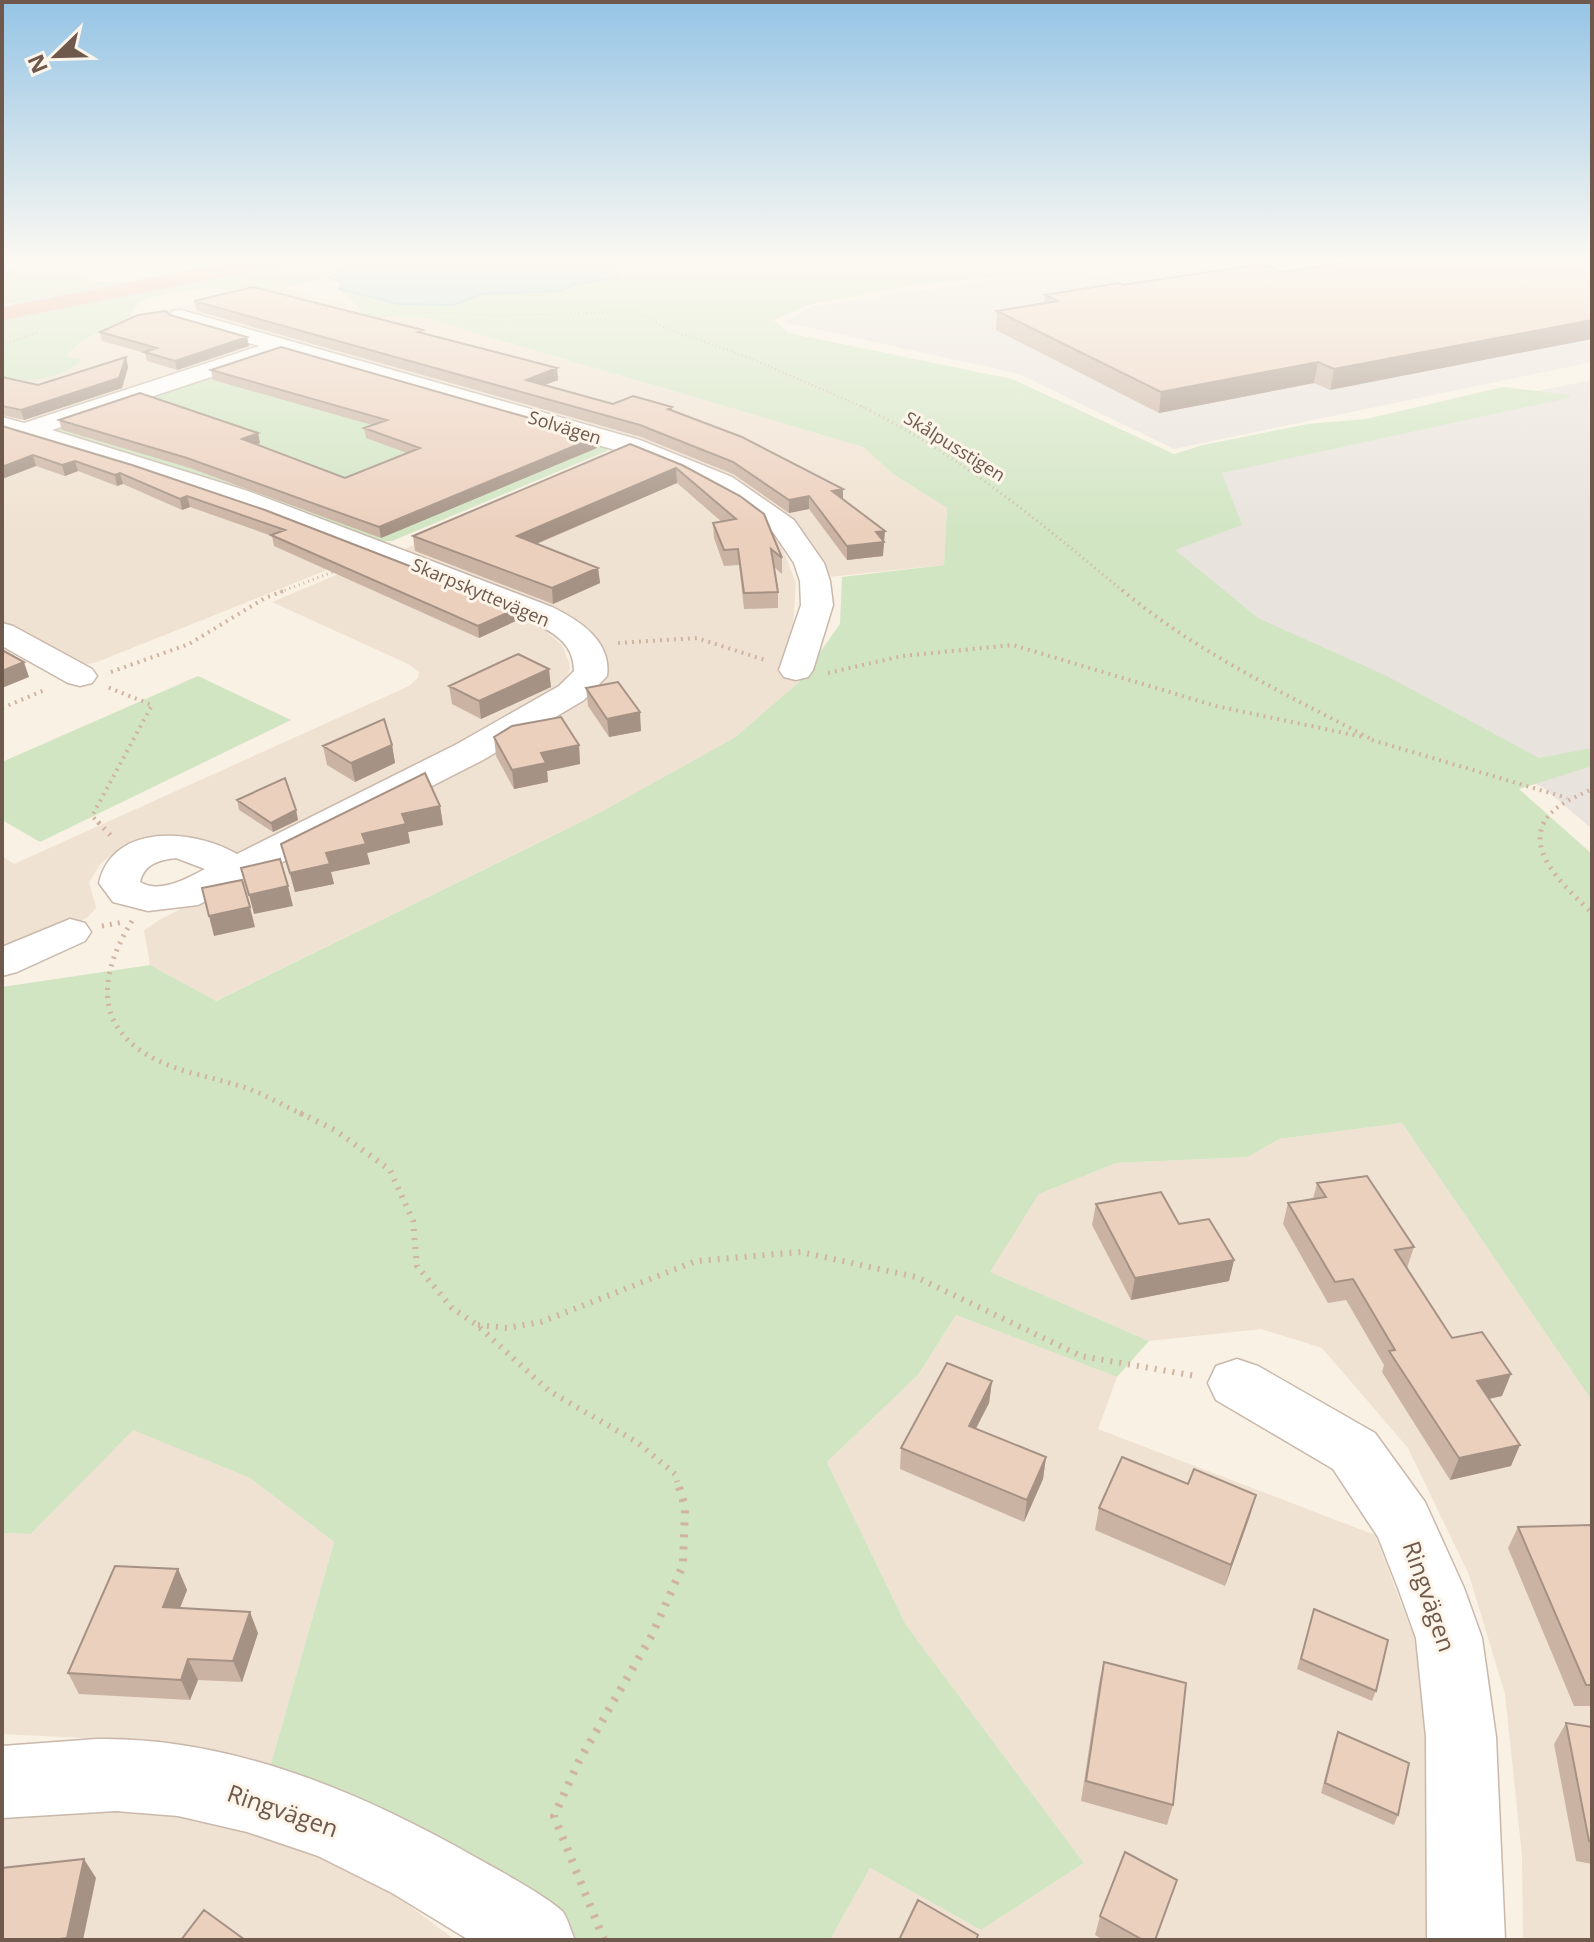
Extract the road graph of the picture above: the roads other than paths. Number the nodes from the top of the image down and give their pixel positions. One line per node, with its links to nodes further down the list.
1 (265, 351): 3 (street)
2 (302, 351): 4 (street, Solvägen)
3 (14, 428): 9 (street, Skarpskyttevägen)
4 (631, 446): 5 (street); 7 (street, Solvägen)
5 (587, 464)
6 (2, 633): 8 (street)
7 (796, 670)
8 (80, 676)
9 (235, 870): 9 (street)
10 (70, 932): 11 (street)
11 (2, 963)
12 (1237, 1383): 15 (street, Ringvägen)
13 (2, 1782): 14 (street, Ringvägen)
14 (536, 1940)
15 (1466, 1940)

